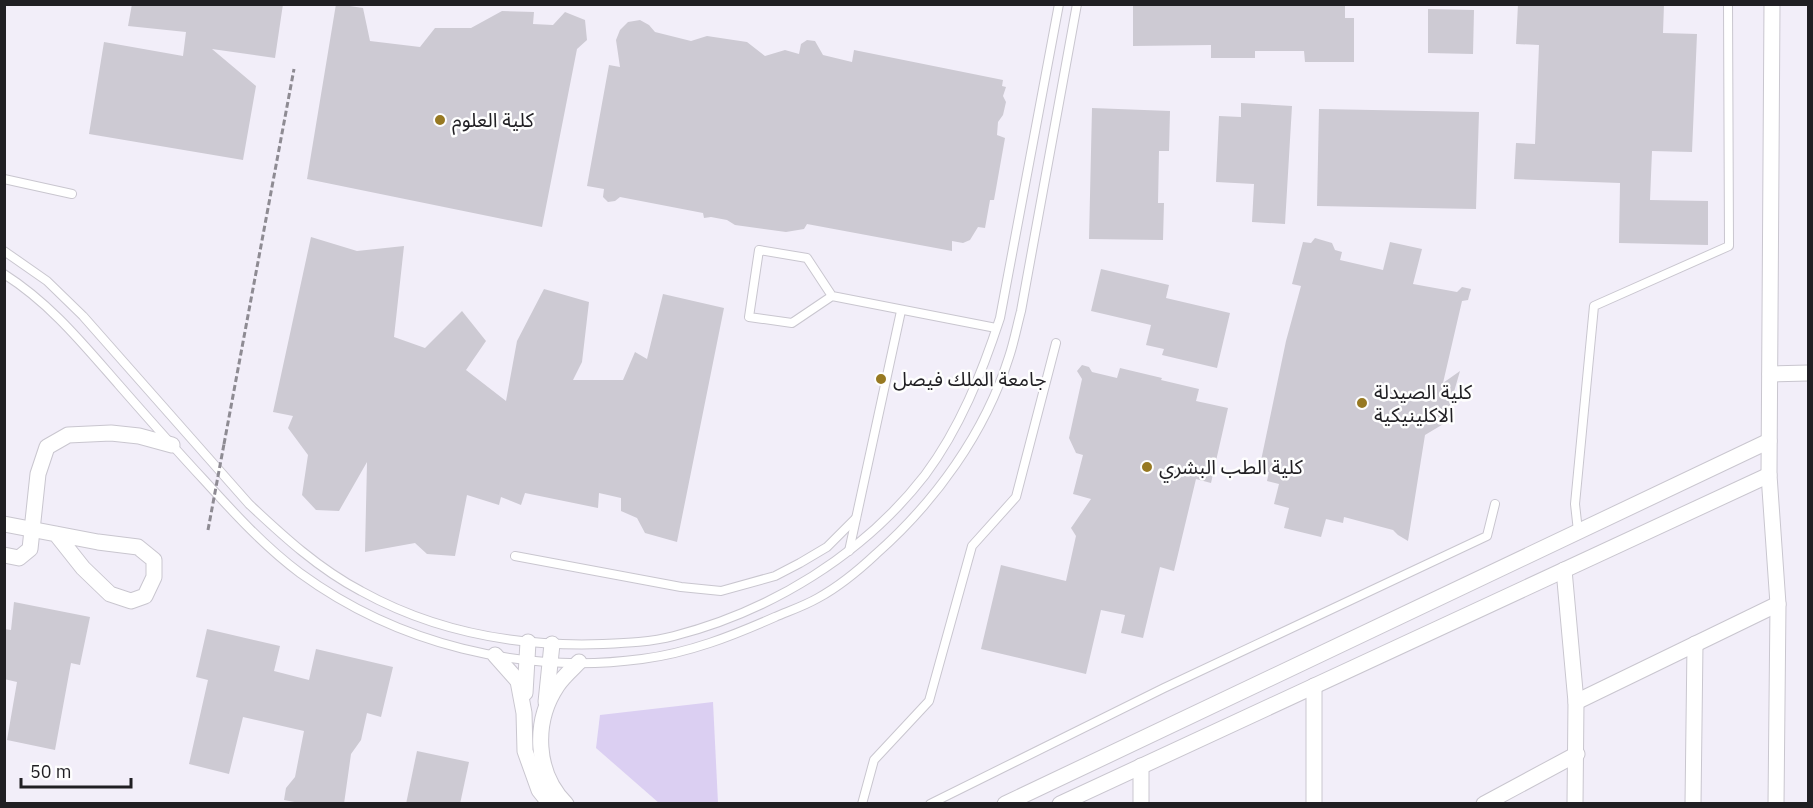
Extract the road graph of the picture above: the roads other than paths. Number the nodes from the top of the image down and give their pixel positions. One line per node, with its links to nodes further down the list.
1 (1059, 4): 11 (lane)
2 (1728, 4): 22 (lane)
3 (1772, 4): 14 (street)
4 (1078, 6): 35 (lane)
5 (4, 179): 6 (lane)
6 (72, 194)
7 (4, 251): 29 (lane)
8 (4, 274): 16 (lane)
9 (832, 296): 9 (lane); 10 (lane)
10 (901, 311): 11 (lane); 19 (lane)
11 (996, 328): 24 (lane)
12 (1056, 343): 44 (lane)
13 (1809, 373): 14 (street)
14 (1770, 374): 15 (street)
15 (1769, 441): 17 (street); 22 (street)
16 (172, 446): 21 (street); 32 (lane)
17 (1769, 475): 27 (street); 28 (street)
18 (1495, 504): 45 (lane)
19 (856, 518): 24 (lane); 26 (lane)
20 (4, 524): 21 (street)
21 (32, 529): 23 (street); 25 (street)
22 (1578, 531): 46 (street)
23 (56, 534): 23 (street)
24 (849, 551): 30 (lane)
25 (4, 555)
26 (515, 556)
27 (1564, 570): 36 (street); 37 (street)
28 (1778, 604): 31 (street); 53 (street)
29 (528, 642): 30 (lane); 33 (street)
30 (552, 644): 34 (street)
31 (1695, 644): 37 (street); 52 (street)
32 (495, 655): 33 (lane); 38 (street)
33 (527, 660): 34 (lane); 38 (street)
34 (550, 662): 35 (lane); 39 (street)
35 (579, 662): 39 (street)
36 (1314, 686): 41 (street); 49 (street)
37 (1576, 702): 40 (street)
38 (524, 708): 42 (street)
39 (546, 708): 43 (street)
40 (1577, 754): 50 (street); 51 (street)
41 (1141, 766): 47 (street); 48 (street)
42 (550, 804)
43 (566, 804)
44 (862, 804)
45 (930, 804)
46 (1005, 804)
47 (1060, 804)
48 (1141, 804)
49 (1314, 804)
50 (1484, 804)
51 (1575, 804)
52 (1693, 804)
53 (1776, 804)

